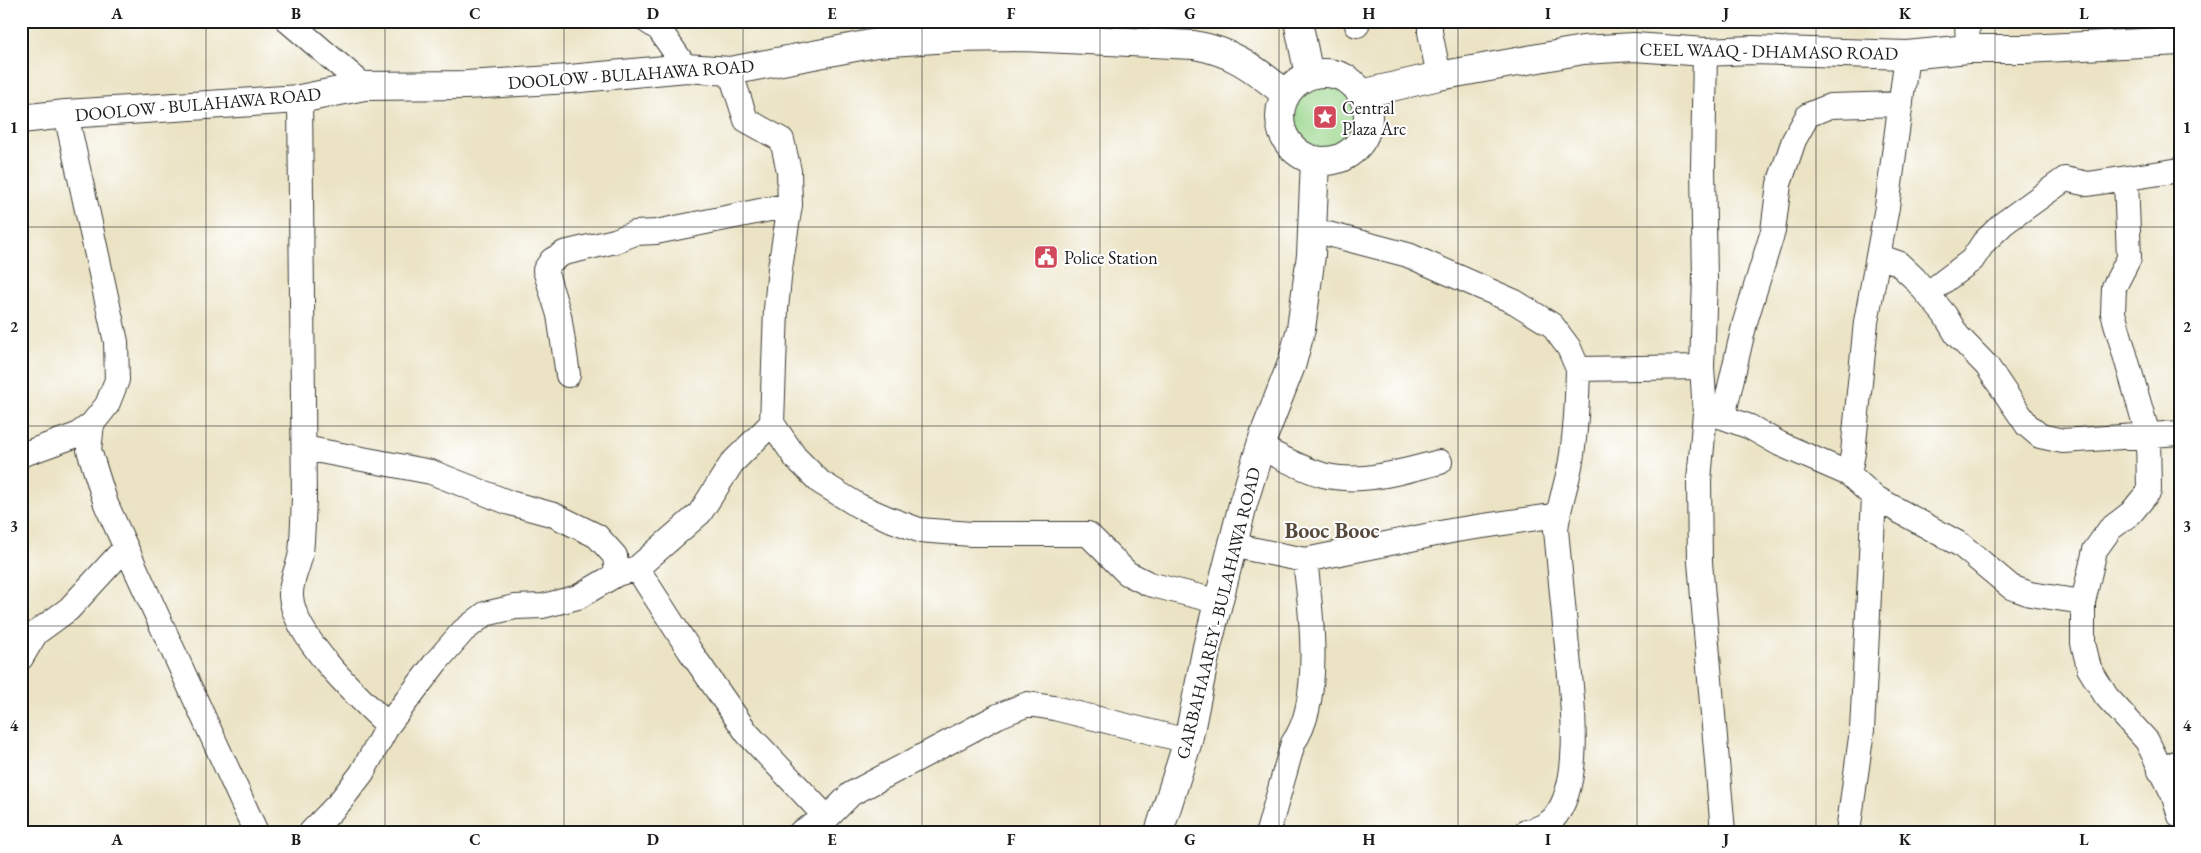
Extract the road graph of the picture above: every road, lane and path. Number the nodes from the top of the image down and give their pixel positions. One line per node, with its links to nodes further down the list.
1 (288, 21): 15 (street)
2 (647, 21): 11 (street)
3 (1298, 21): 13 (main road)
4 (1430, 21): 14 (street)
5 (1967, 21): 8 (street)
6 (1086, 30): 12 (main road, DOOLOW - BULAHAWA ROAD); 16 (main road, DOOLOW - BULAHAWA ROAD)
7 (2180, 41): 8 (main road, CEEL WAAQ - DHAMASO ROAD)
8 (1968, 49): 10 (main road, CEEL WAAQ - DHAMASO ROAD)
9 (1705, 52): 10 (main road, CEEL WAAQ - DHAMASO ROAD); 14 (main road, CEEL WAAQ - DHAMASO ROAD); 29 (street)
10 (1907, 54): 19 (street)
11 (686, 68): 12 (main road, DOOLOW - BULAHAWA ROAD); 15 (main road, DOOLOW - BULAHAWA ROAD)
12 (730, 71): 25 (street)
13 (1309, 75): 16 (main road); 17 (main road)
14 (1439, 76): 17 (main road, CEEL WAAQ - DHAMASO ROAD)
15 (364, 86): 18 (main road, DOOLOW - BULAHAWA ROAD)
16 (1286, 94): 22 (main road)
17 (1361, 94): 22 (main road)
18 (300, 99): 20 (main road, DOOLOW - BULAHAWA ROAD); 38 (street)
19 (1900, 104): 27 (street); 32 (street)
20 (66, 114): 21 (main road, DOOLOW - BULAHAWA ROAD); 34 (street)
21 (21, 120)
22 (1315, 160): 26 (main road, GARBAHAAREY - BULAHAWA ROAD)
23 (2180, 170): 24 (street)
24 (2126, 179): 28 (street); 36 (street)
25 (790, 205): 31 (street); 33 (street)
26 (1313, 230): 30 (street); 37 (main road, GARBAHAAREY - BULAHAWA ROAD)
27 (1878, 256): 28 (street); 41 (street)
28 (1927, 294): 36 (street)
29 (1702, 367): 30 (street); 32 (street)
30 (1578, 370): 43 (street)
31 (568, 375)
32 (1714, 415): 41 (street); 63 (street)
33 (772, 423): 47 (street); 48 (street)
34 (92, 424): 39 (street); 45 (street)
35 (2180, 433): 36 (street)
36 (2148, 435): 49 (street)
37 (1260, 447): 40 (street); 44 (main road, GARBAHAAREY - BULAHAWA ROAD)
38 (304, 448): 47 (street); 52 (street)
39 (21, 455)
40 (1440, 462)
41 (1849, 474): 42 (street)
42 (1874, 497): 49 (street); 64 (street)
43 (1558, 515): 46 (street); 62 (street)
44 (1231, 545): 46 (street); 48 (main road, GARBAHAAREY - BULAHAWA ROAD)
45 (125, 548): 50 (street); 57 (street)
46 (1305, 560): 61 (street)
47 (627, 571): 52 (street); 56 (street)
48 (1220, 602): 53 (main road, GARBAHAAREY - BULAHAWA ROAD)
49 (2083, 602): 54 (street)
50 (29, 628): 51 (street)
51 (21, 658)
52 (388, 725): 58 (street)
53 (1188, 741): 56 (street); 60 (main road, GARBAHAAREY - BULAHAWA ROAD)
54 (2170, 766): 55 (street)
55 (2180, 816)
56 (827, 818): 59 (street)
57 (256, 832)
58 (311, 832)
59 (801, 832)
60 (1159, 832)
61 (1268, 832)
62 (1526, 832)
63 (1723, 832)
64 (1848, 832)

